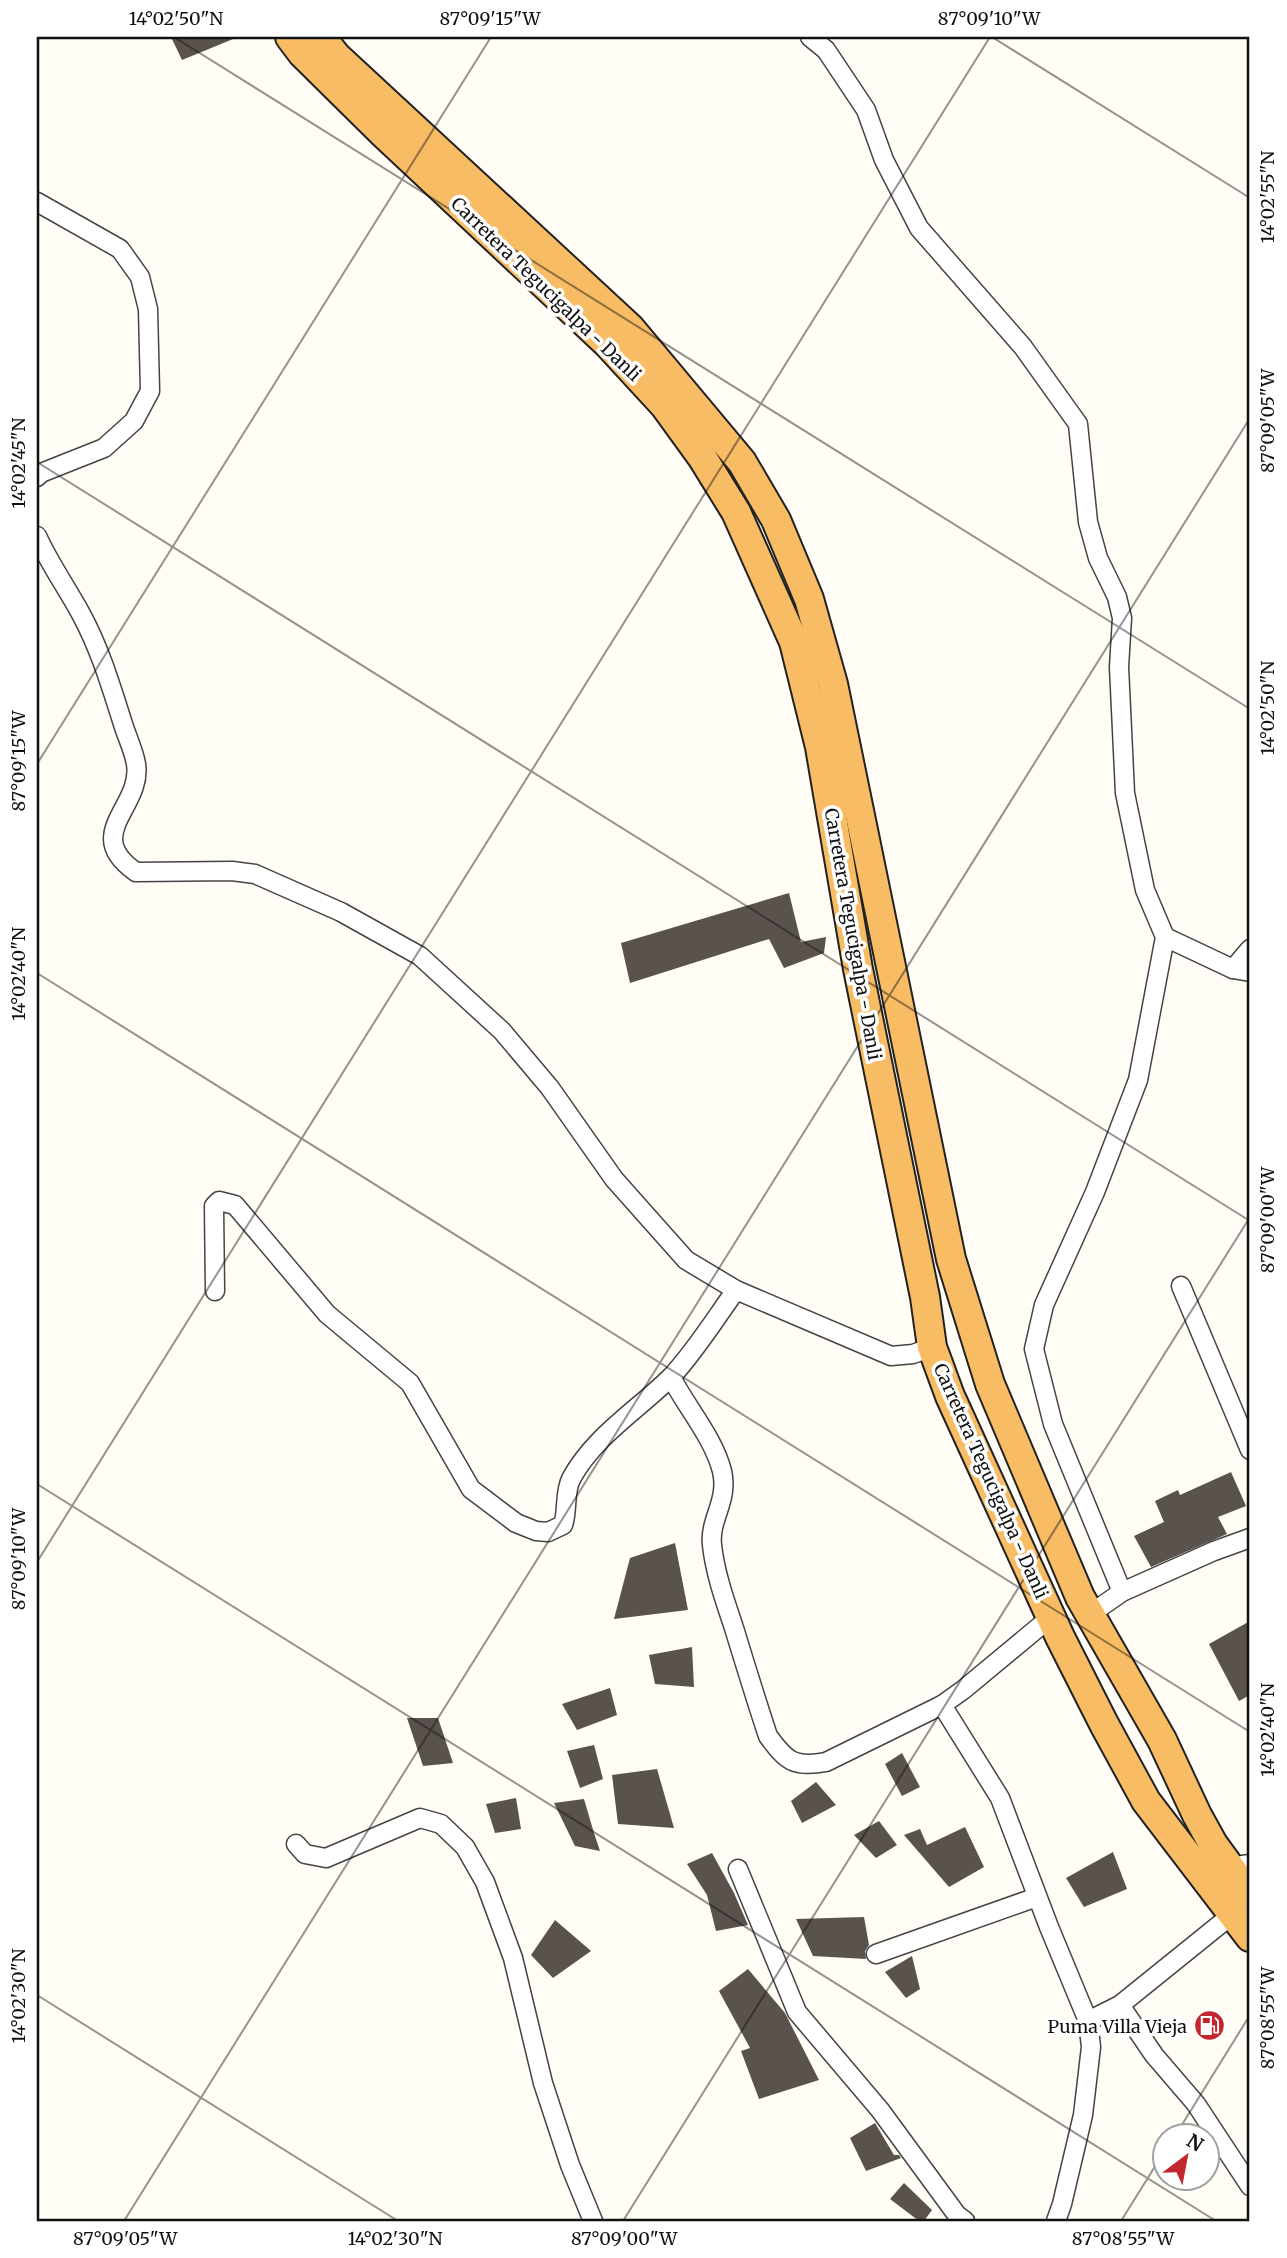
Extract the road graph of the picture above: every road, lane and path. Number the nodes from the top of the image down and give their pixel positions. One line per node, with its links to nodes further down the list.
1 (290, 37): 14 (highway, Carretera Tegucigalpa - Danli)
2 (321, 37): 13 (highway, Carretera Tegucigalpa - Danli)
3 (810, 37): 7 (street)
4 (37, 202): 5 (street)
5 (37, 477)
6 (37, 536): 11 (street)
7 (1165, 937): 9 (street); 20 (street)
8 (1250, 949): 9 (street)
9 (1242, 970)
10 (1181, 1286): 18 (street)
11 (736, 1290): 14 (street); 15 (street)
12 (215, 1291): 15 (street)
13 (975, 1334): 14 (highway); 16 (highway, Carretera Tegucigalpa - Danli)
14 (932, 1347): 17 (highway, Carretera Tegucigalpa - Danli)
15 (671, 1377): 23 (street)
16 (990, 1384): 17 (highway); 21 (highway, Carretera Tegucigalpa - Danli)
17 (950, 1396): 22 (highway, Carretera Tegucigalpa - Danli)
18 (1250, 1450)
19 (1250, 1538): 20 (street)
20 (1122, 1592): 21 (street)
21 (1089, 1615): 24 (highway, Carretera Tegucigalpa - Danli)
22 (1051, 1617): 23 (street); 25 (highway, Carretera Tegucigalpa - Danli)
23 (942, 1705): 31 (street)
24 (1163, 1740): 25 (highway); 26 (highway, Carretera Tegucigalpa - Danli)
25 (1123, 1758): 27 (highway, Carretera Tegucigalpa - Danli)
26 (1186, 1788): 27 (highway); 29 (highway, Carretera Tegucigalpa - Danli)
27 (1148, 1804): 32 (highway, Carretera Tegucigalpa - Danli)
28 (296, 1844): 38 (street)
29 (1239, 1866): 32 (highway, Carretera Tegucigalpa - Danli)
30 (738, 1869): 39 (street)
31 (1037, 1897): 34 (street); 36 (street)
32 (1244, 1904): 33 (highway, Carretera Tegucigalpa - Danli); 35 (street)
33 (1250, 1937)
34 (876, 1954)
35 (1120, 2005): 36 (street); 37 (street)
36 (1088, 2021): 40 (street)
37 (1250, 2186)
38 (593, 2221)
39 (965, 2221)
40 (1056, 2221)

